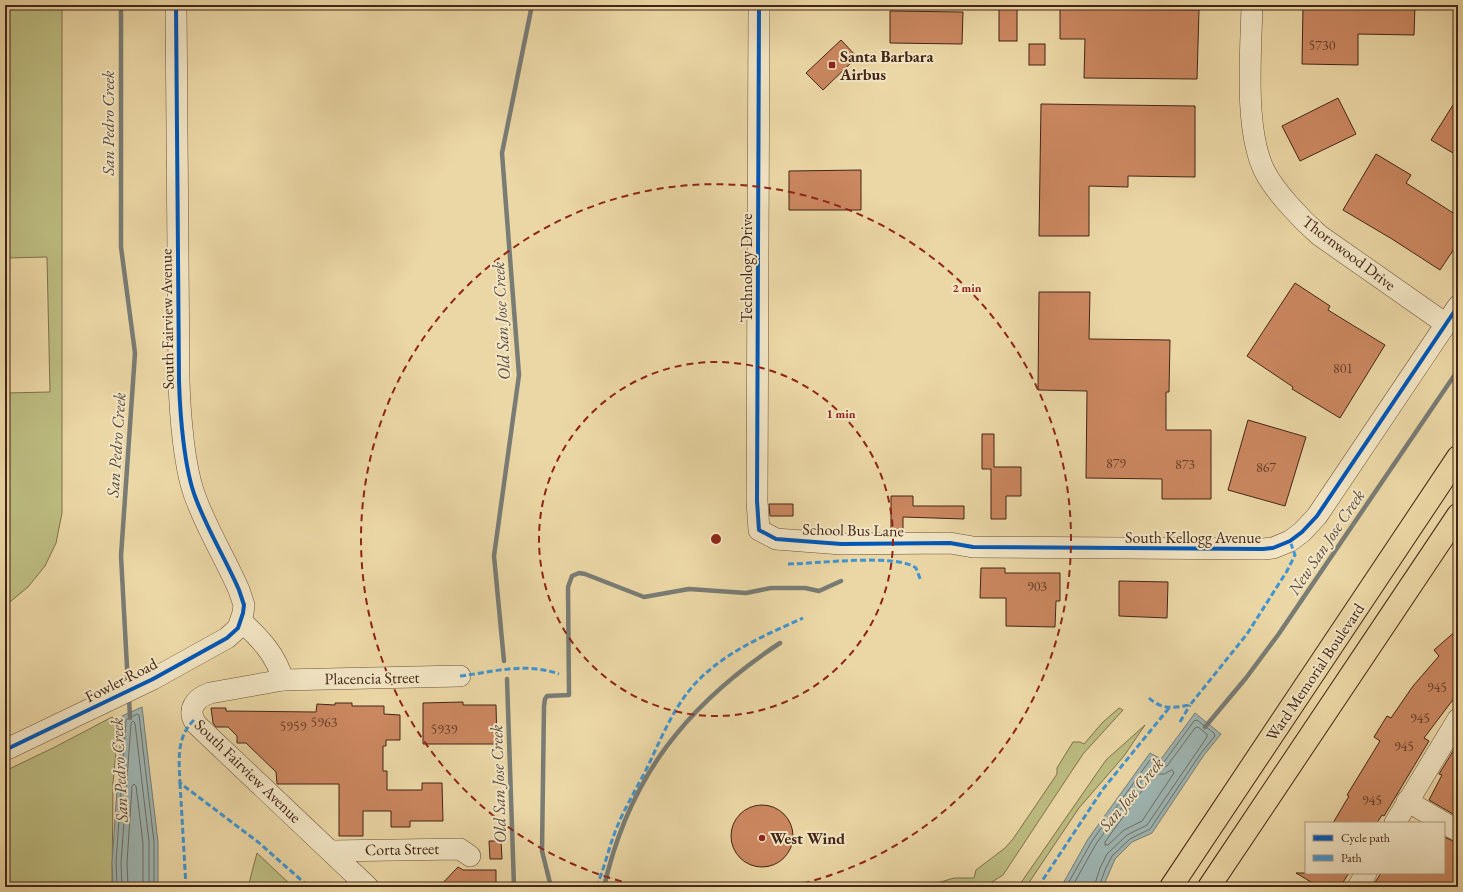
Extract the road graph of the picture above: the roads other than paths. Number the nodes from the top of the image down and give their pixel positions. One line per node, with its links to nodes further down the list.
1 (176, 5): 10 (street, South Fairview Avenue)
2 (759, 5): 8 (street, Technology Drive)
3 (1252, 5): 5 (street, Thornwood Drive)
4 (1458, 306): 5 (street, South Kellogg Avenue)
5 (1446, 324): 9 (street, South Kellogg Avenue)
6 (1458, 457): 24 (highway, Ward Memorial Boulevard)
7 (1458, 514): 25 (highway, Ward Memorial Boulevard)
8 (759, 530): 9 (street, School Bus Lane)
9 (950, 543)
10 (241, 621): 12 (street); 14 (street, Fowler Road)
11 (460, 676): 12 (street, Placencia Street)
12 (283, 680): 20 (street, South Fairview Avenue)
13 (1458, 719): 15 (street)
14 (5, 750)
15 (1407, 801): 16 (street); 17 (street)
16 (1396, 822)
17 (1444, 822)
18 (1445, 823): 19 (street)
19 (1458, 830)
20 (331, 851): 21 (street, Corta Street); 23 (street, South Fairview Avenue)
21 (470, 856)
22 (1365, 874): 26 (street)
23 (368, 887)
24 (1172, 887)
25 (1209, 887)
26 (1358, 887)

